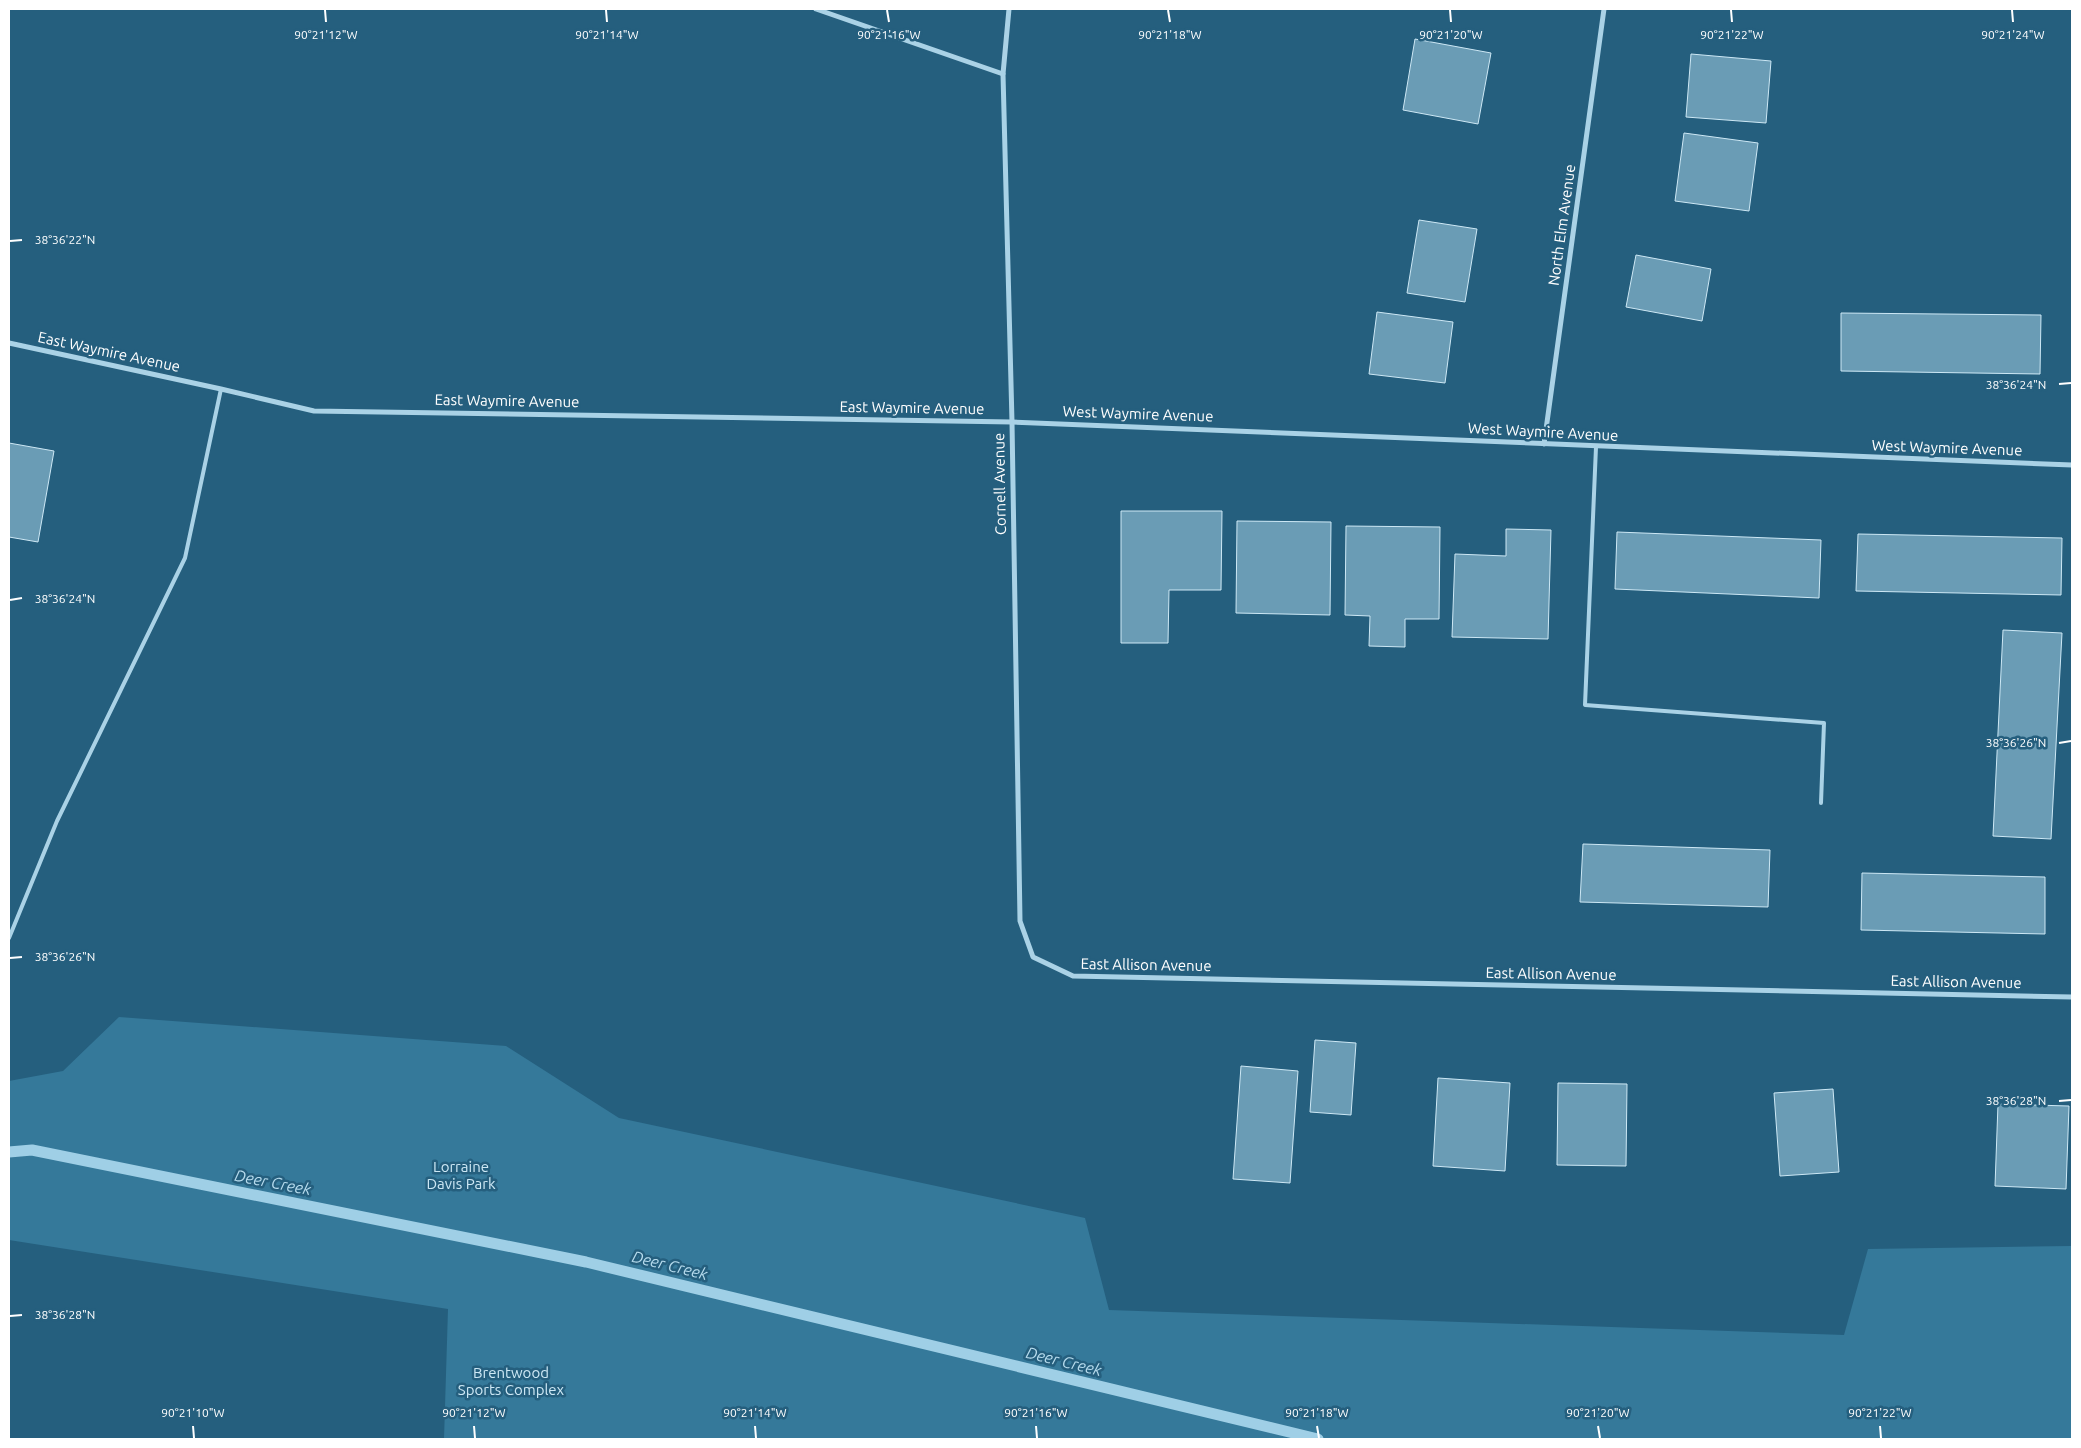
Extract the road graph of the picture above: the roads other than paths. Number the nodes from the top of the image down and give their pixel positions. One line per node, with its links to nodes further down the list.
1 (816, 9): 4 (street)
2 (1010, 9): 4 (street, Cornell Avenue)
3 (1604, 9): 8 (street, North Elm Avenue)
4 (1003, 74): 7 (street, Cornell Avenue)
5 (9, 344): 6 (street, East Waymire Avenue)
6 (221, 389): 7 (street, East Waymire Avenue); 12 (lane)
7 (1012, 422): 8 (street, West Waymire Avenue); 13 (street, Cornell Avenue)
8 (1544, 444): 9 (street, West Waymire Avenue)
9 (1596, 447): 10 (street, West Waymire Avenue); 11 (lane)
10 (2072, 465)
11 (1821, 803)
12 (9, 938)
13 (1033, 957): 14 (street, East Allison Avenue)
14 (2072, 997)

